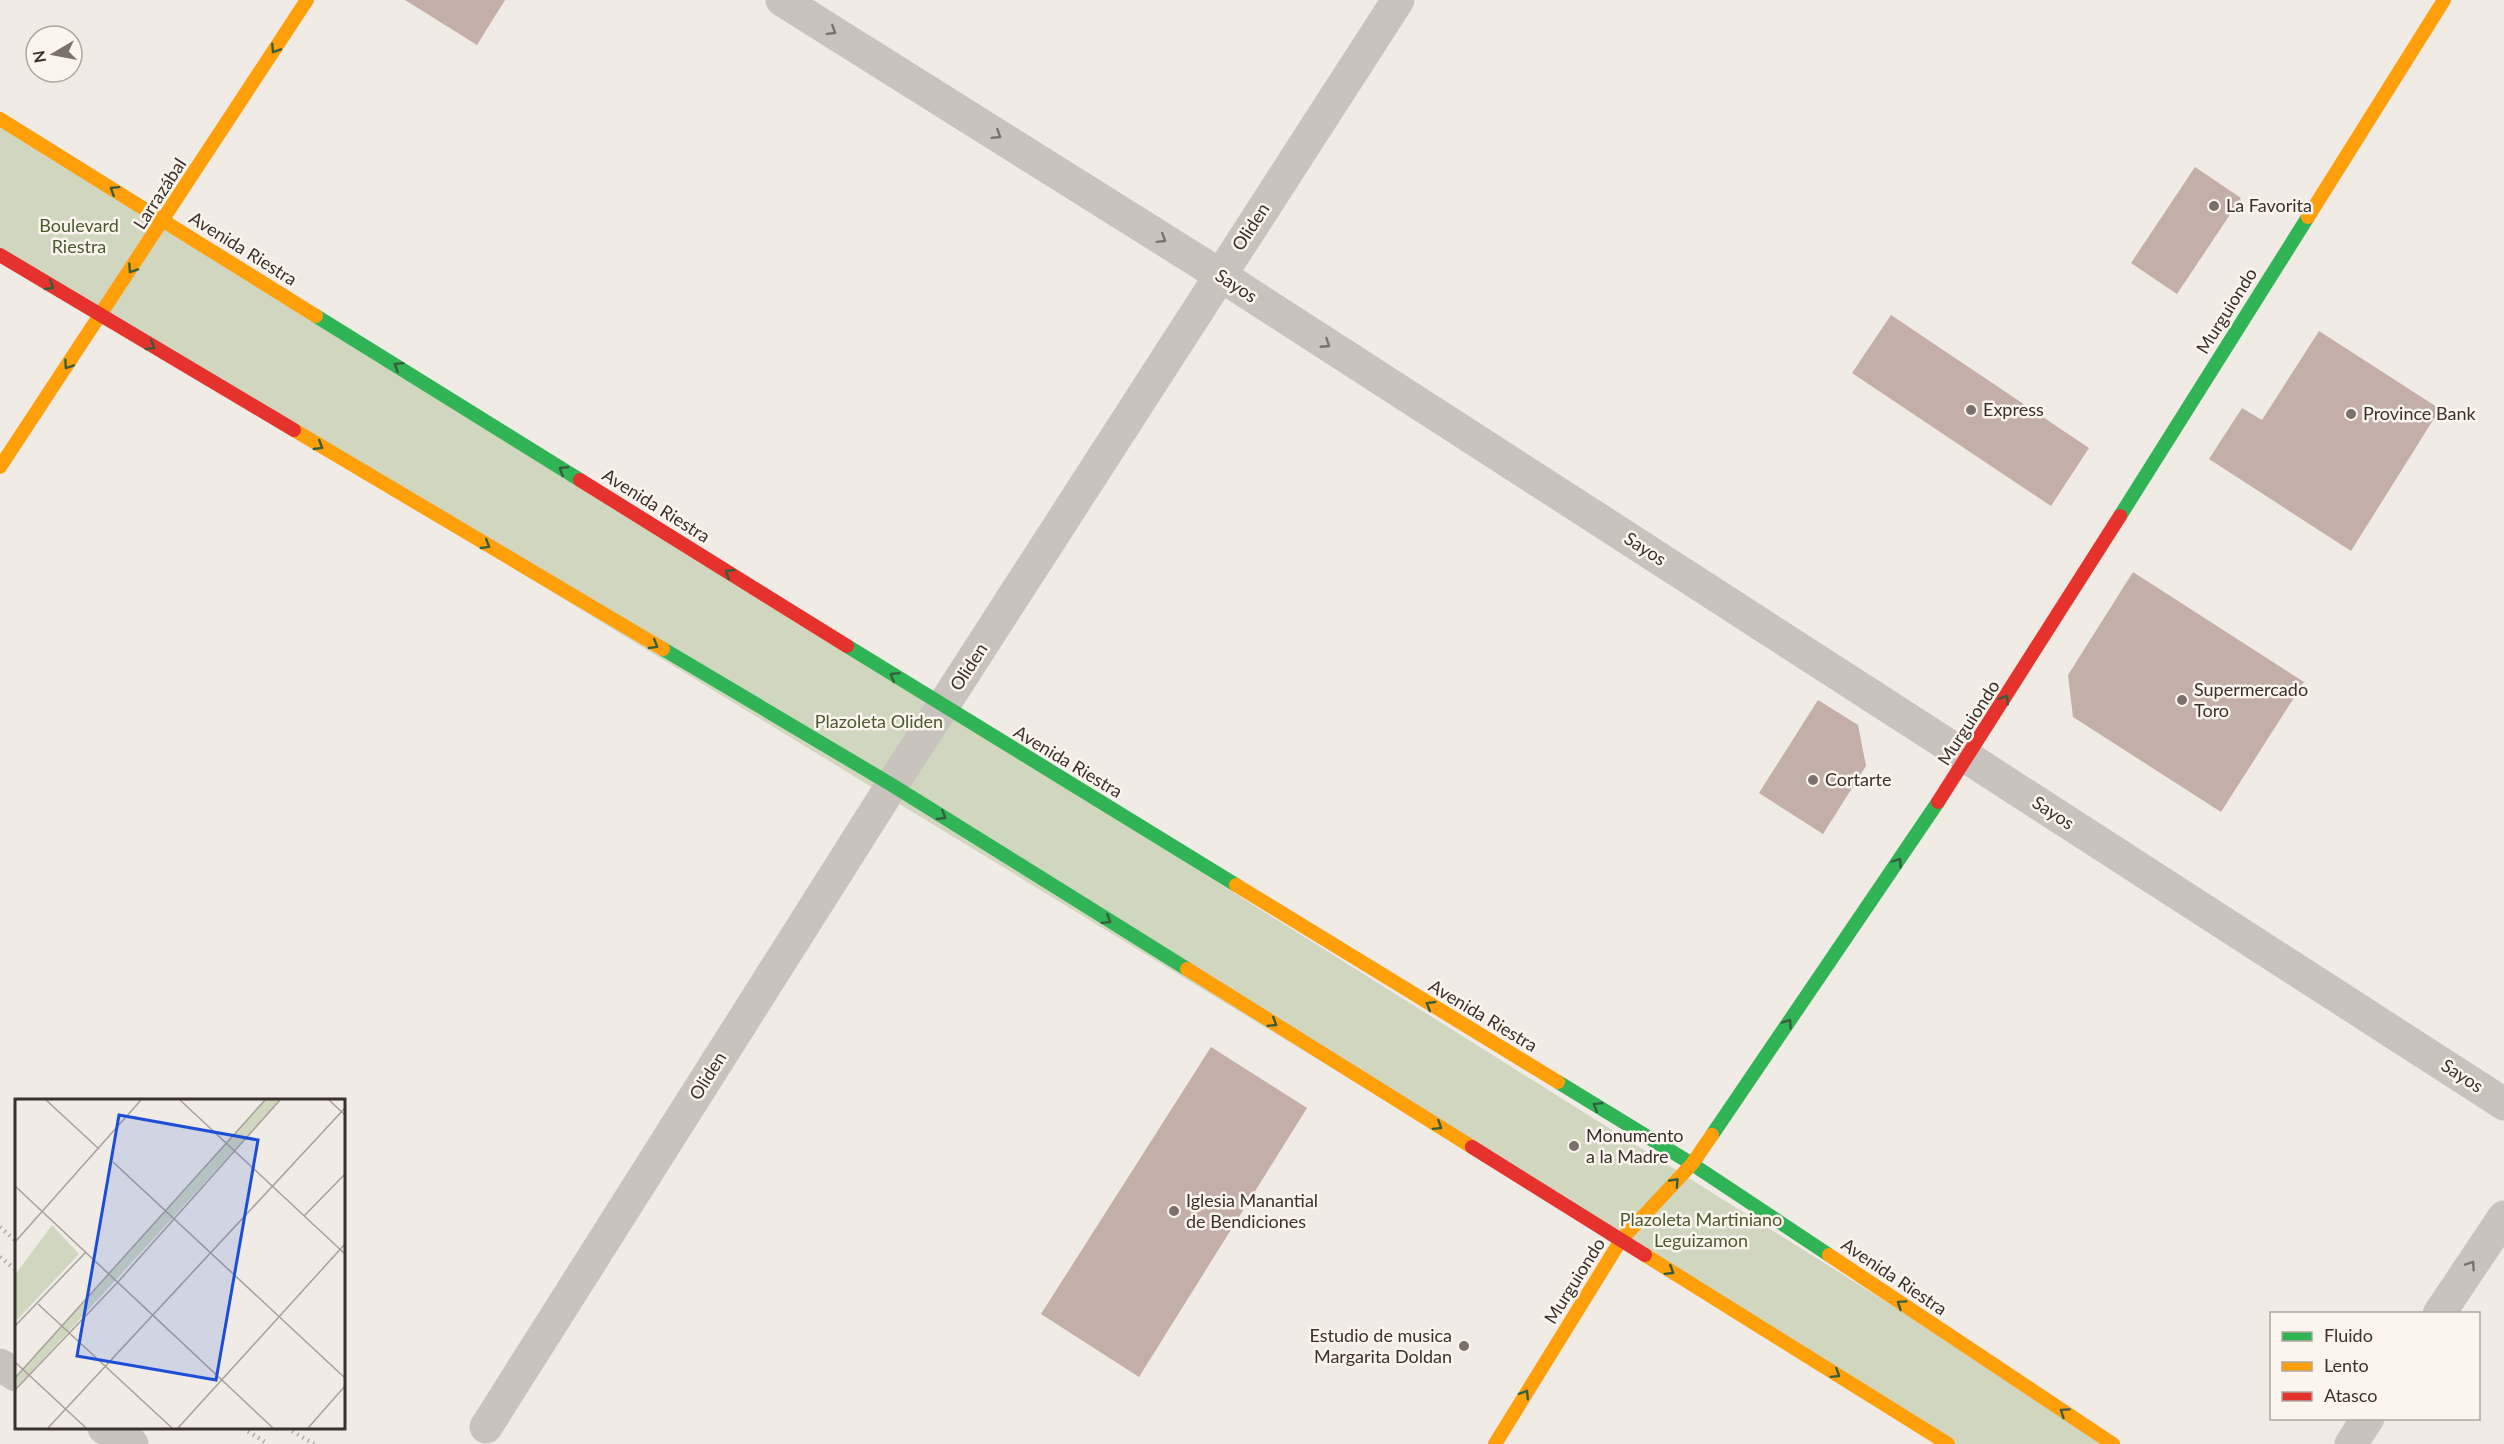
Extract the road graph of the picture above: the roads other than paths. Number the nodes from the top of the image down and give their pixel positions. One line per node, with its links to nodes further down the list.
1 (307, 0): 6 (main road, Larrazábal, one-way to 6)
2 (782, 0): 8 (street, Sayos, one-way to 8)
3 (1398, 0): 8 (street, Oliden)
4 (2444, 0): 12 (main road, Murguiondo, one-way to 4)
5 (0, 119): 6 (main road, Avenida Riestra, one-way to 5)
6 (164, 220): 9 (main road, Larrazábal, one-way to 9); 11 (main road, Avenida Riestra, one-way to 6)
7 (0, 255): 9 (main road, one-way to 9)
8 (1220, 275): 11 (street, Oliden); 12 (street, Sayos, one-way to 12)
9 (100, 317): 10 (main road, Larrazábal, one-way to 10); 13 (main road, one-way to 13)
10 (0, 467)
11 (944, 707): 13 (street, Oliden); 15 (main road, Avenida Riestra, one-way to 11)
12 (1968, 758): 14 (street, Sayos); 15 (main road, Murguiondo, one-way to 12)
13 (892, 785): 17 (main road, one-way to 17); 22 (street, Oliden)
14 (2504, 1104)
15 (1692, 1164): 17 (main road, Murguiondo, one-way to 15); 27 (main road, Avenida Riestra, one-way to 15)
16 (2504, 1216): 18 (street, one-way to 16)
17 (1621, 1240): 25 (main road, Murguiondo, one-way to 17); 26 (main road, one-way to 26)
18 (2440, 1312)
19 (0, 1365): 20 (street)
20 (15, 1374)
21 (2367, 1420): 28 (street)
22 (486, 1427)
23 (106, 1429): 24 (street)
24 (132, 1444)
25 (1495, 1444)
26 (1948, 1444)
27 (2113, 1444)
28 (2351, 1444)

